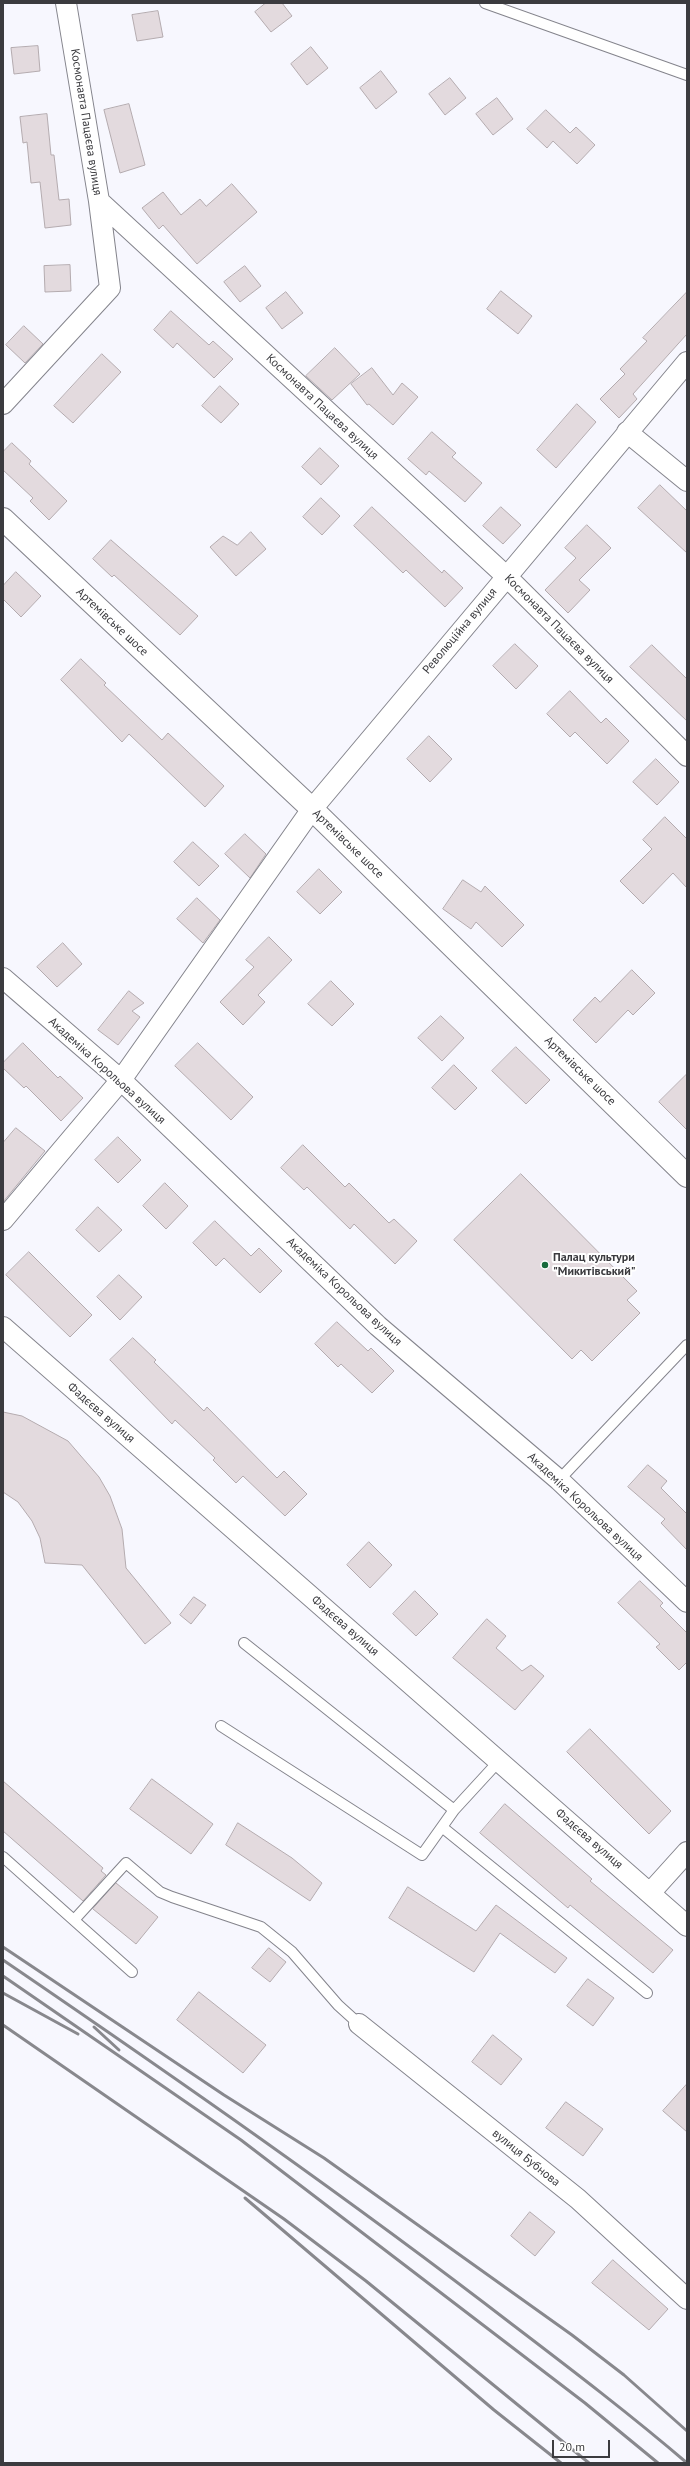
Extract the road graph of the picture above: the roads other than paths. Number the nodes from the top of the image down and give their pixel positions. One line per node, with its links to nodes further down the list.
1 (66, 3): 4 (street, Космонавта Пацаєва вулиця)
2 (485, 3): 3 (lane)
3 (687, 76)
4 (99, 201): 6 (street); 10 (street, Космонавта Пацаєва вулиця)
5 (687, 362): 7 (street, Революційна вулиця)
6 (3, 404)
7 (626, 432): 8 (street); 10 (street, Революційна вулиця)
8 (687, 481)
9 (3, 519): 12 (main road, Артемівське шосе)
10 (506, 576): 11 (street, Космонавта Пацаєва вулиця); 12 (street, Революційна вулиця)
11 (687, 756)
12 (312, 809): 14 (street, Революційна вулиця); 15 (main road, Артемівське шосе)
13 (3, 978): 14 (street, Академіка Корольова вулиця)
14 (121, 1080): 16 (street, Революційна вулиця); 19 (street, Академіка Корольова вулиця)
15 (687, 1176)
16 (3, 1220)
17 (3, 1327): 23 (street, Фадєєва вулиця)
18 (687, 1345): 19 (lane)
19 (559, 1480): 20 (street, Академіка Корольова вулиця)
20 (687, 1602)
21 (244, 1643): 24 (lane)
22 (221, 1726): 25 (lane)
23 (499, 1760): 24 (lane); 28 (street, Фадєєва вулиця)
24 (454, 1810): 25 (lane)
25 (442, 1827): 32 (lane)
26 (687, 1852): 28 (street)
27 (3, 1857): 29 (lane)
28 (650, 1893): 30 (street, Фадєєва вулиця)
29 (74, 1920): 31 (lane); 33 (lane)
30 (687, 1926)
31 (132, 1972)
32 (647, 1993)
33 (359, 2024): 34 (street, вулиця Бубнова)
34 (687, 2299)

